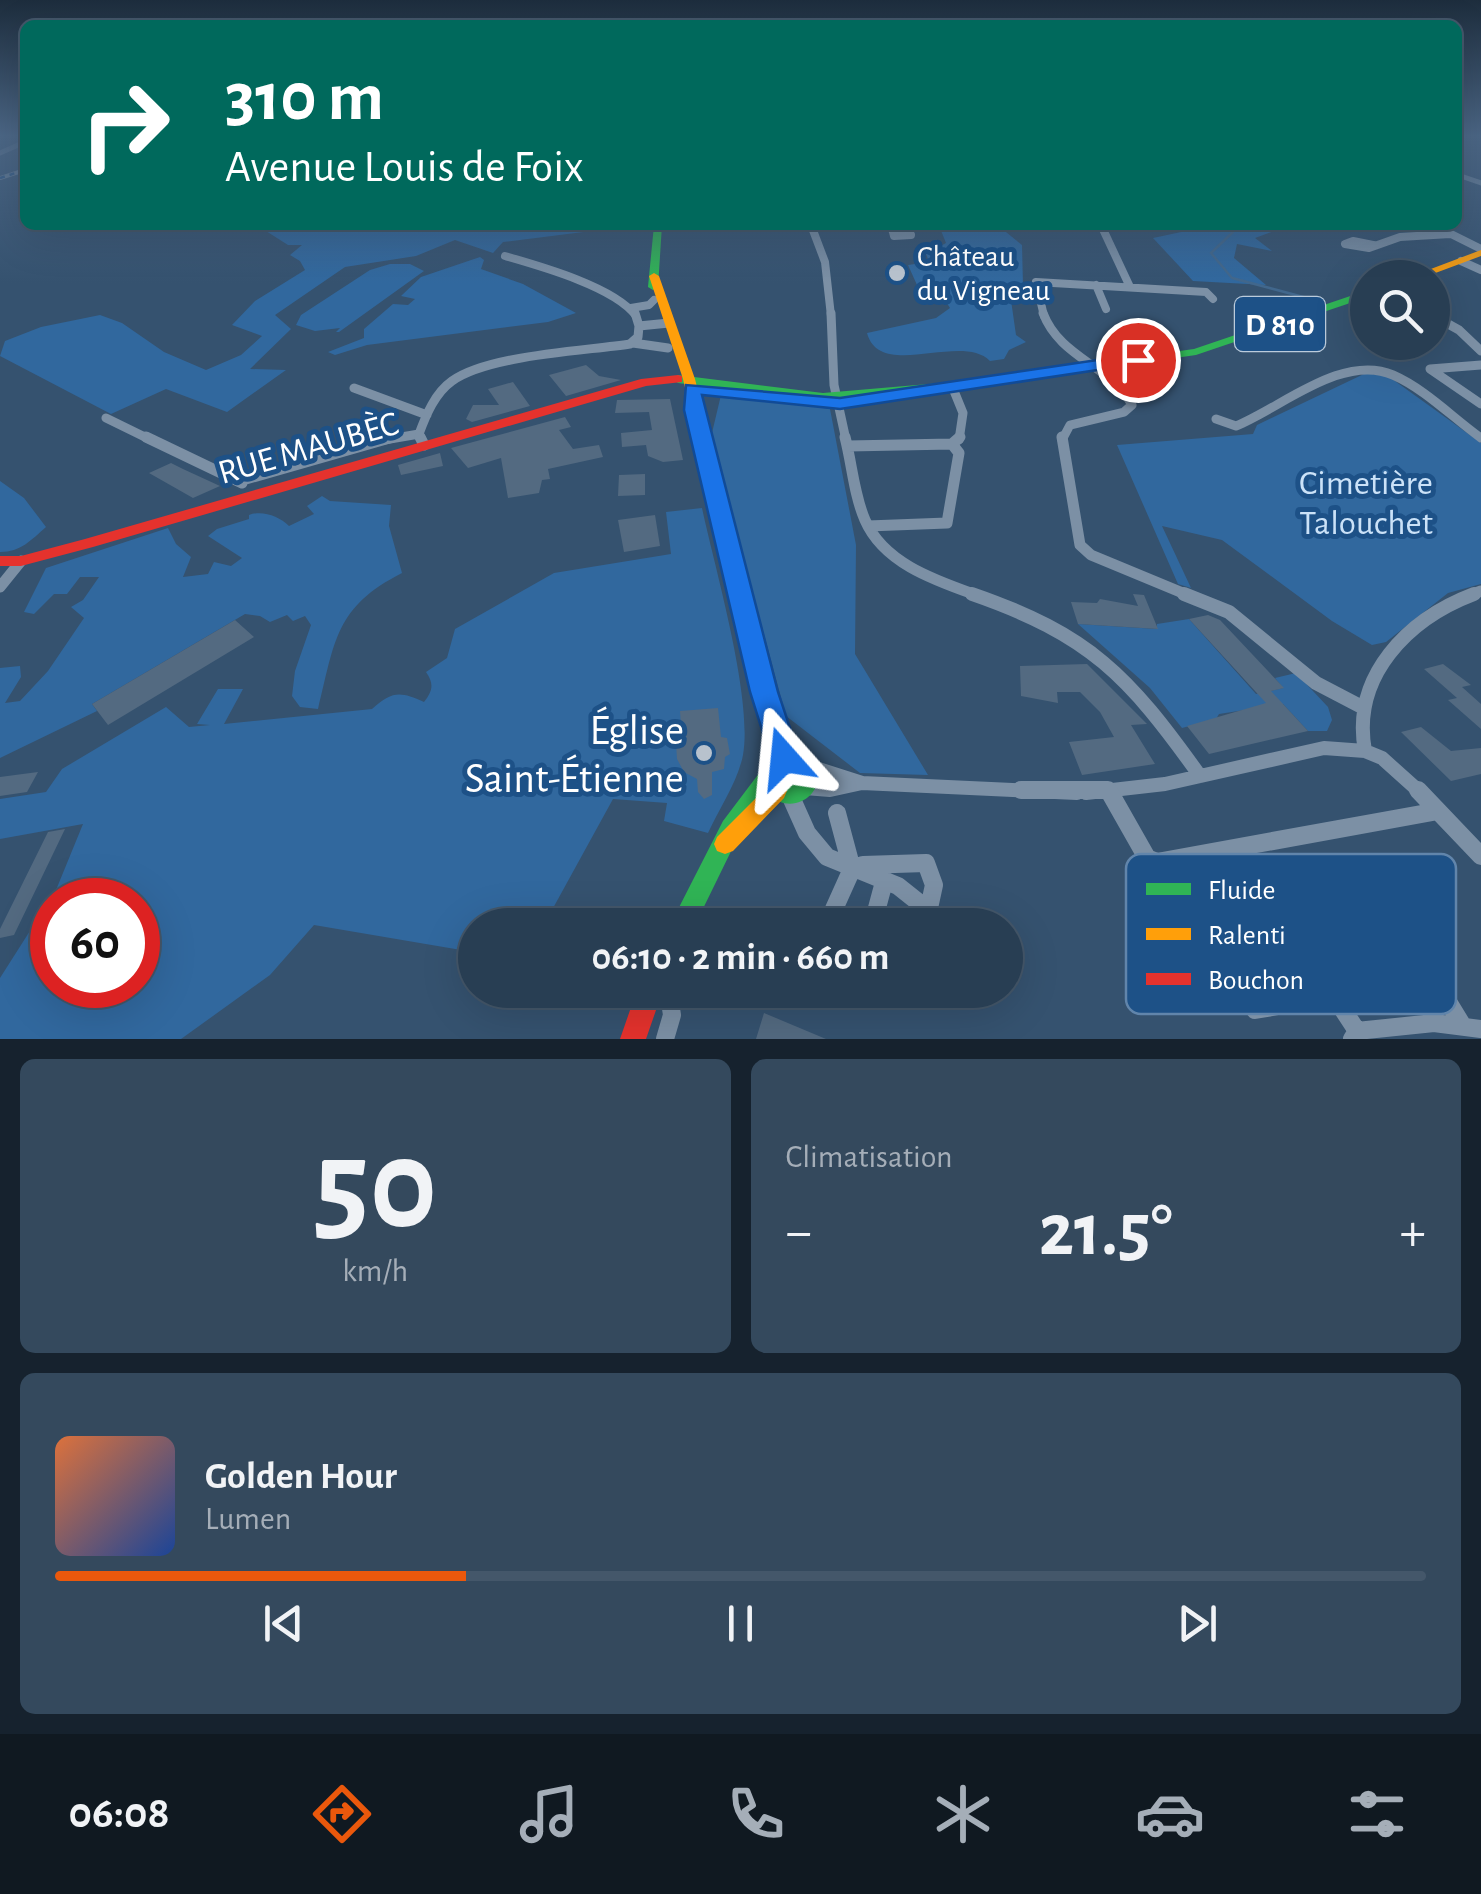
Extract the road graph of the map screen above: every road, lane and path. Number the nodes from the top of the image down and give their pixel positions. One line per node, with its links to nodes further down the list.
1 (658, 230): 12 (main road)
2 (814, 230): 31 (street)
3 (1102, 230): 14 (street)
4 (1442, 230): 5 (street)
5 (1450, 234): 6 (street); 7 (street)
6 (1373, 246)
7 (1481, 251): 9 (main road)
8 (505, 256): 18 (street)
9 (1461, 262): 10 (main road); 11 (street)
10 (1450, 266)
11 (1481, 270)
12 (654, 276): 17 (main road); 20 (main road)
13 (1096, 285): 14 (street); 19 (street); 27 (street)
14 (1130, 287): 15 (street)
15 (1212, 299)
16 (1350, 299): 27 (main road, D 810)
17 (654, 300): 18 (street); 20 (main road)
18 (632, 308): 22 (street)
19 (1106, 308)
20 (664, 324): 22 (street); 24 (main road); 28 (main road)
21 (1450, 325): 25 (street)
22 (640, 326): 23 (street)
23 (633, 344): 24 (street); 33 (street)
24 (668, 348): 28 (main road)
25 (1481, 350)
26 (1481, 364): 32 (street)
27 (1097, 365): 29 (main road, D 810); 46 (street)
28 (685, 384): 31 (main road, D 810); 37 (main road, RUE MAUBÈC); 48 (main road)
29 (952, 386): 31 (main road, D 810); 38 (street)
30 (354, 388): 33 (street)
31 (839, 400): 39 (street)
32 (1481, 404)
33 (427, 415): 37 (street)
34 (106, 418): 40 (street)
35 (1216, 418): 36 (street)
36 (1481, 438)
37 (421, 440): 40 (main road, RUE MAUBÈC)
38 (952, 444): 39 (street); 41 (street)
39 (848, 446): 41 (street)
40 (244, 488): 43 (main road, RUE MAUBÈC)
41 (868, 526): 51 (street)
42 (0, 561): 43 (main road, RUE MAUBÈC)
43 (21, 561): 44 (street)
44 (0, 587)
45 (1481, 590): 46 (street)
46 (1360, 706): 47 (street)
47 (1365, 751): 51 (street); 55 (street)
48 (784, 758): 49 (main road); 50 (main road)
49 (804, 764): 52 (street); 53 (main road)
50 (768, 776): 53 (main road); 57 (main road)
51 (1200, 776): 54 (street)
52 (862, 784): 53 (street); 54 (street)
53 (791, 791): 57 (main road); 61 (street)
54 (1109, 791): 58 (street)
55 (1438, 811): 59 (street); 60 (street)
56 (837, 813): 61 (street)
57 (724, 844): 63 (main road)
58 (1144, 854)
59 (1201, 854)
60 (1481, 856)
61 (852, 869): 62 (street); 64 (street); 66 (street)
62 (884, 882): 65 (street); 66 (street)
63 (691, 908)
64 (834, 908)
65 (877, 908)
66 (929, 908)
67 (644, 1008): 71 (main road)
68 (671, 1008): 72 (street)
69 (1471, 1026): 70 (street)
70 (1355, 1035)
71 (633, 1039)
72 (665, 1039)

